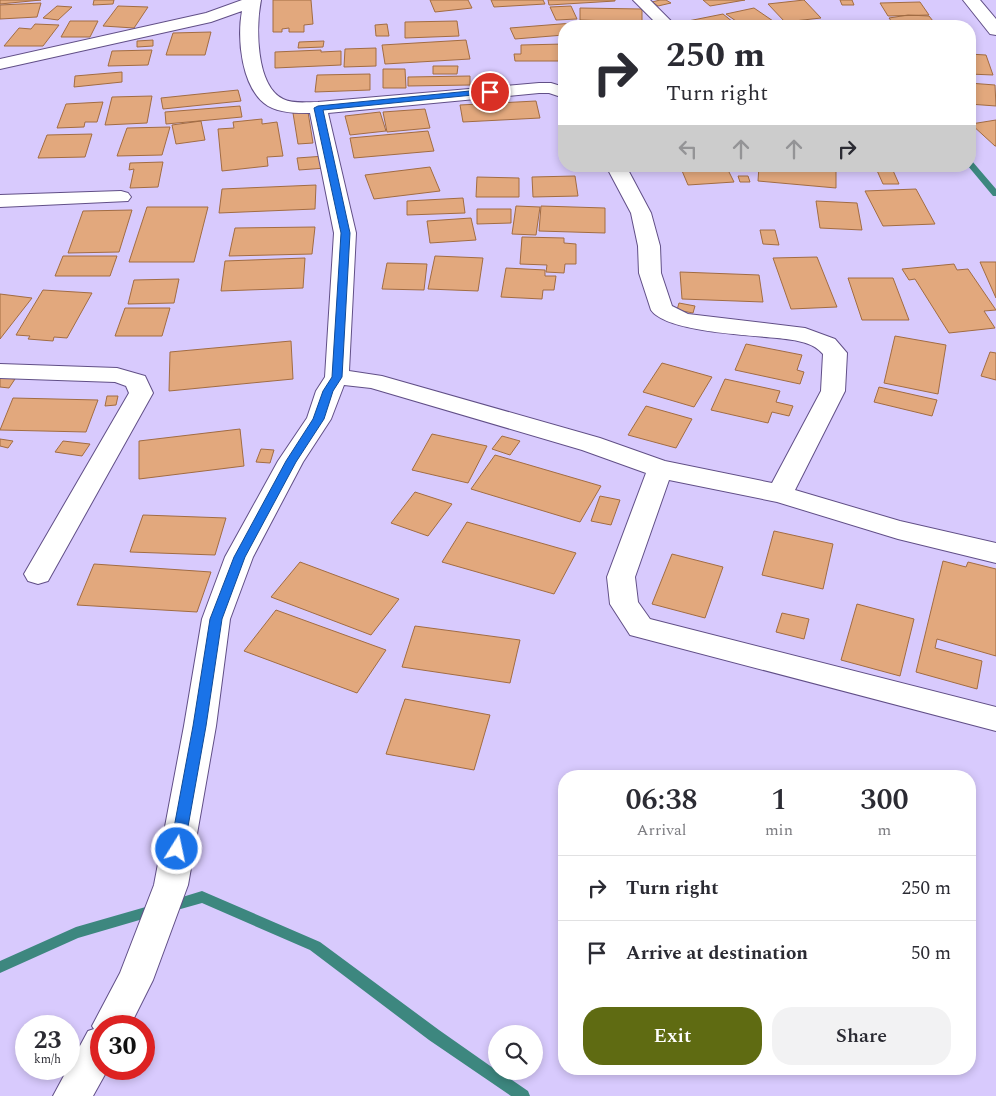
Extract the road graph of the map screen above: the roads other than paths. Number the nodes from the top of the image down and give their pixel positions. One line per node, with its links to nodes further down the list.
1 (641, 0): 4 (street)
2 (971, 0): 5 (street)
3 (252, 1): 6 (street); 8 (street)
4 (662, 20)
5 (996, 30)
6 (0, 64)
7 (558, 91): 8 (street)
8 (318, 108): 13 (street)
9 (620, 172): 15 (street)
10 (120, 197): 11 (street)
11 (0, 201)
12 (0, 372): 17 (street)
13 (337, 377): 14 (street); 19 (street)
14 (660, 469): 15 (street); 18 (street)
15 (780, 494): 16 (street)
16 (996, 553)
17 (38, 574)
18 (996, 719)
19 (117, 1015)
20 (90, 1064): 21 (street)
21 (72, 1096)

